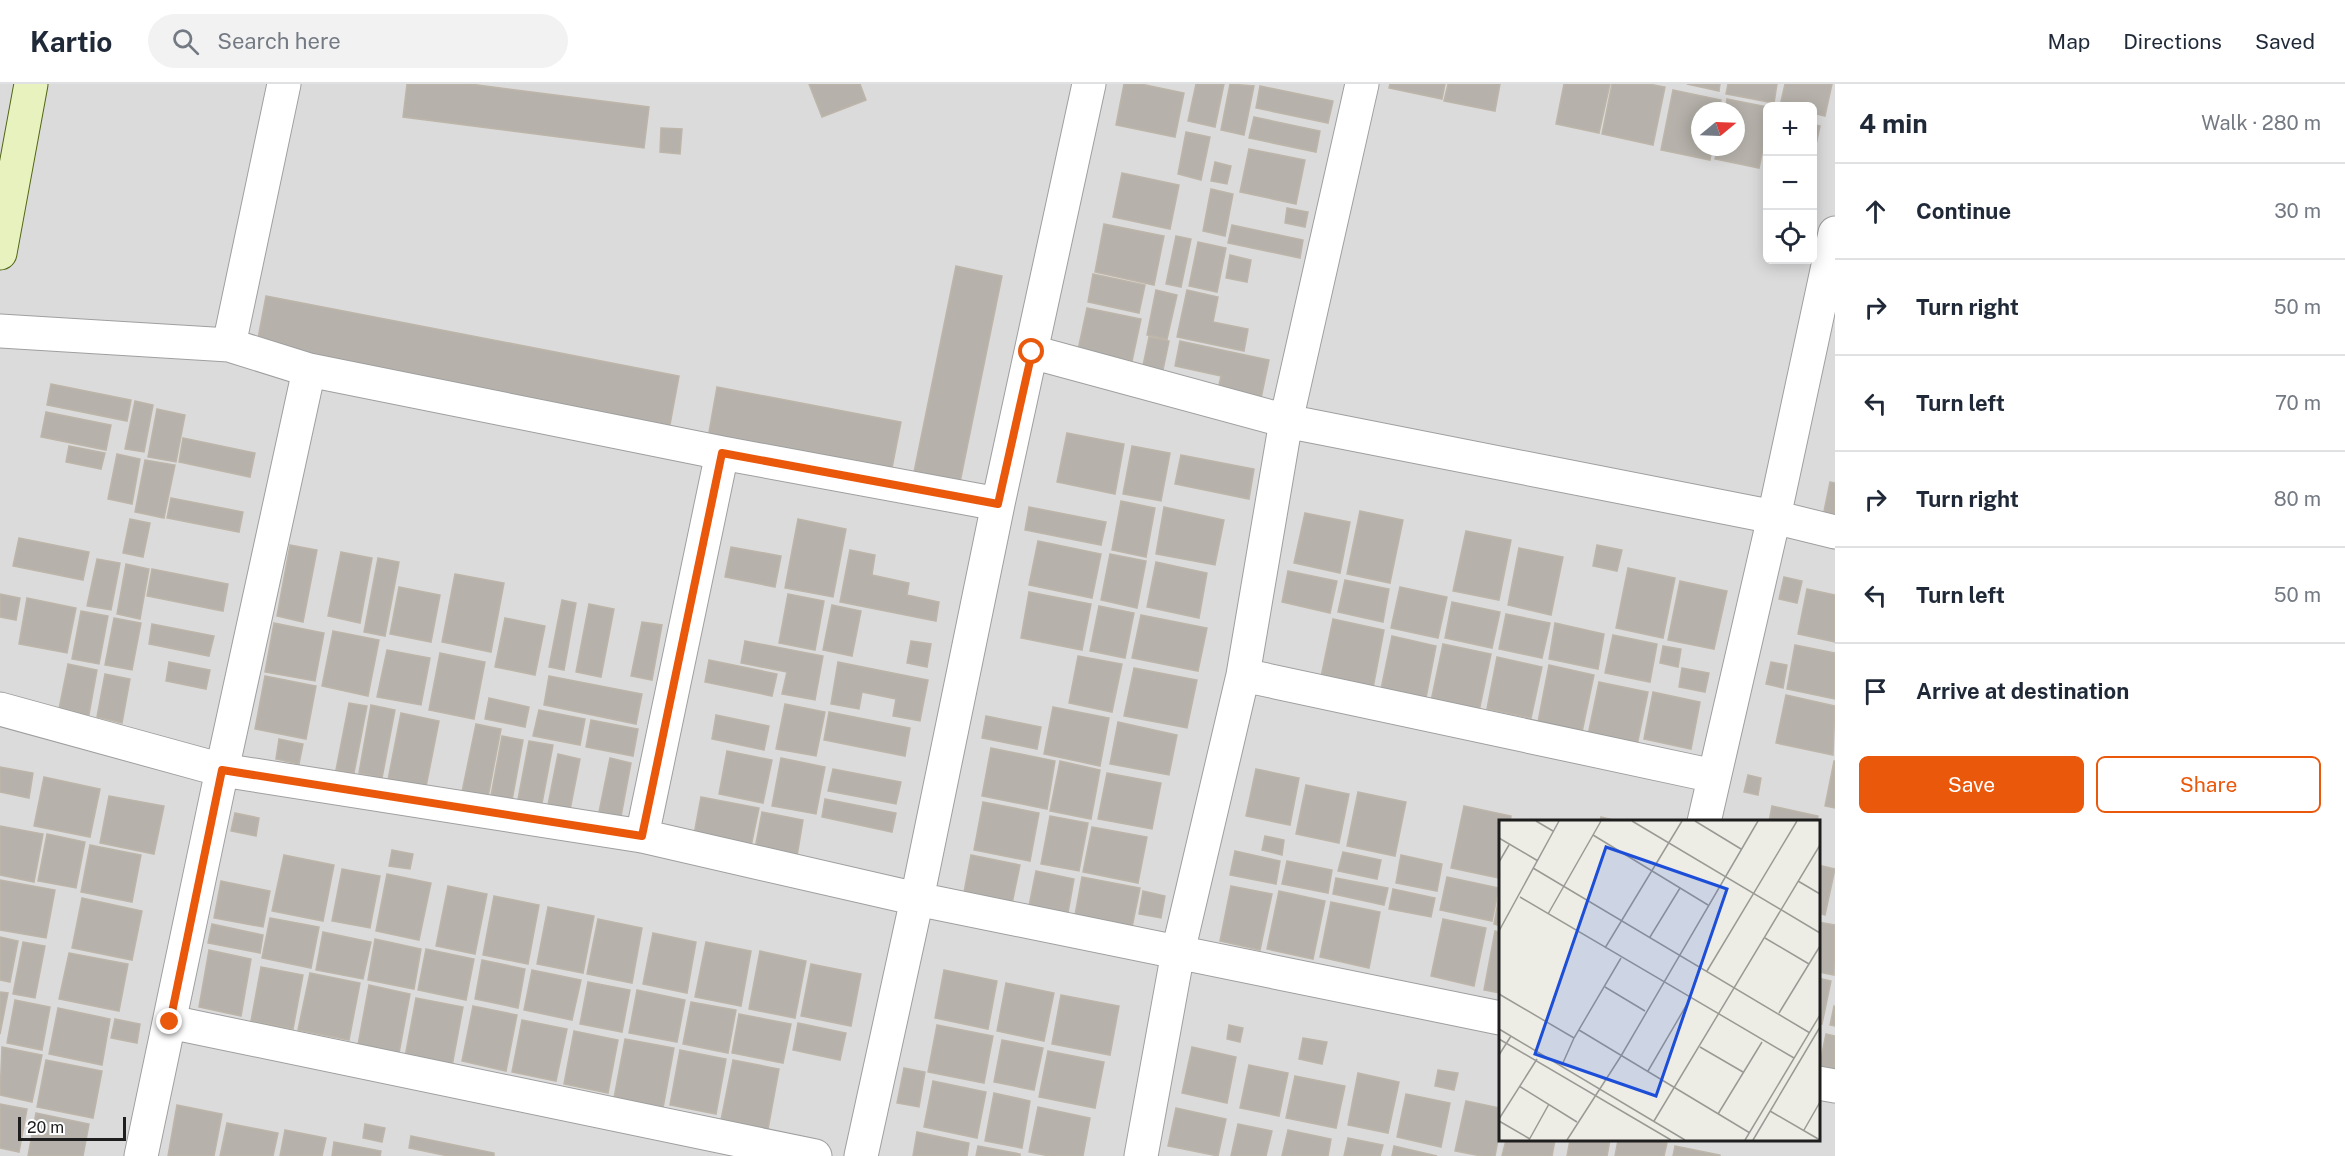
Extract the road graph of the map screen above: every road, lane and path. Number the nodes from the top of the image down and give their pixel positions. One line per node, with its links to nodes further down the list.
1 (32, 84): 6 (main road)
2 (284, 84): 8 (street)
3 (1089, 84): 9 (street)
4 (1362, 84): 11 (street)
5 (1835, 233): 14 (street)
6 (0, 253)
7 (0, 331): 8 (street)
8 (229, 345): 10 (street)
9 (1032, 352): 11 (street); 13 (street)
10 (309, 370): 12 (street); 18 (street)
11 (1286, 421): 14 (street); 16 (street)
12 (722, 453): 13 (street); 21 (street)
13 (998, 504): 22 (street)
14 (1774, 517): 15 (street); 19 (street)
15 (1835, 532)
16 (1243, 675): 19 (street); 23 (street)
17 (0, 709): 18 (street)
18 (222, 770): 21 (street); 25 (street)
19 (1714, 776): 20 (street)
20 (1704, 820)
21 (642, 836): 22 (street)
22 (917, 899): 23 (street); 30 (street)
23 (1178, 952): 24 (street); 31 (street)
24 (1499, 1018)
25 (170, 1022): 28 (street); 29 (street)
26 (1820, 1083): 27 (street)
27 (1835, 1086)
28 (141, 1156)
29 (815, 1156)
30 (861, 1156)
31 (1141, 1156)

